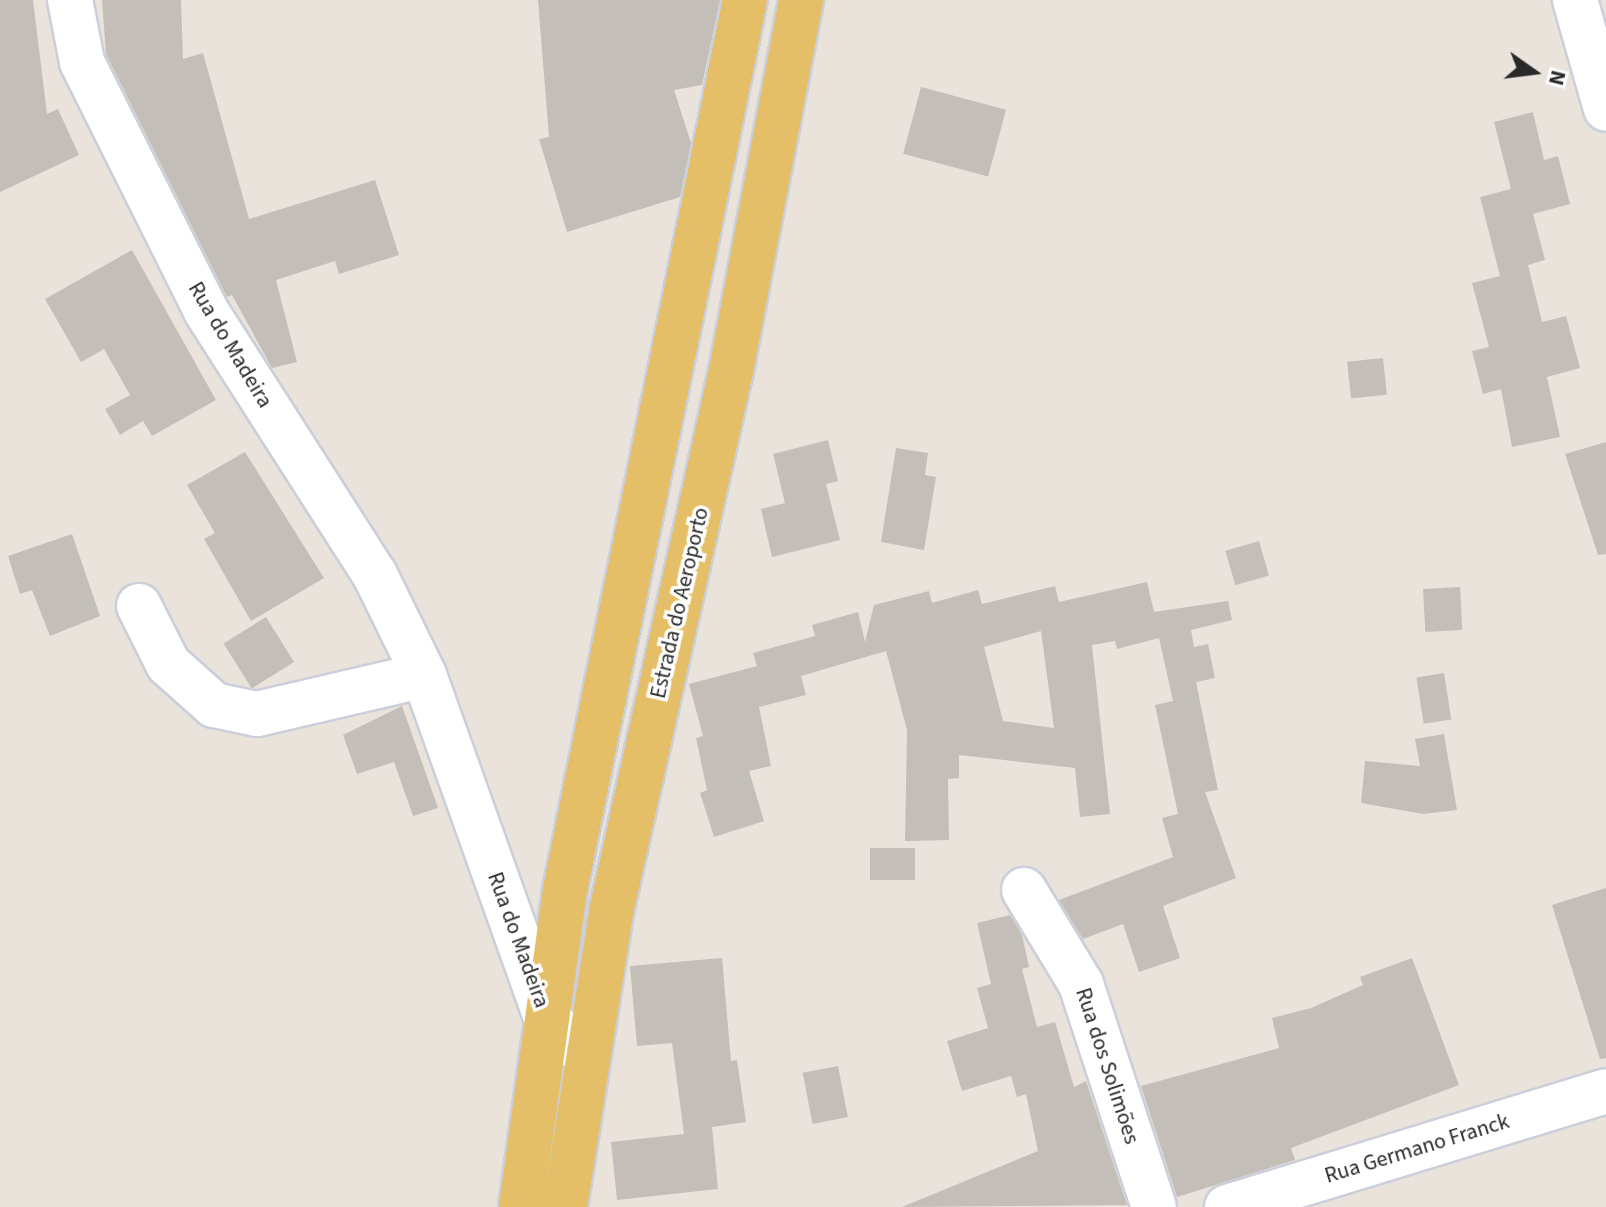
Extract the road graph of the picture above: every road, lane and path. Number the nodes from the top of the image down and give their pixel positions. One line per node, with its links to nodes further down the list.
1 (70, 0): 7 (street, Rua do Madeira)
2 (745, 0): 9 (main road, Estrada do Aeroporto)
3 (801, 0): 10 (main road, Estrada do Aeroporto)
4 (1575, 0): 5 (street)
5 (1606, 109)
6 (139, 606): 7 (street)
7 (424, 675): 9 (street, Rua do Madeira)
8 (1024, 890): 15 (street, Rua dos Solimões)
9 (546, 1017): 10 (street, Rua do Madeira); 12 (main road, Estrada do Aeroporto)
10 (585, 1055): 12 (main road, Estrada do Aeroporto)
11 (1606, 1091): 16 (street, Rua Germano Franck)
12 (550, 1142): 13 (main road, Estrada do Aeroporto); 14 (main road, Estrada do Aeroporto)
13 (521, 1207)
14 (565, 1207)
15 (1154, 1207)
16 (1227, 1207)

